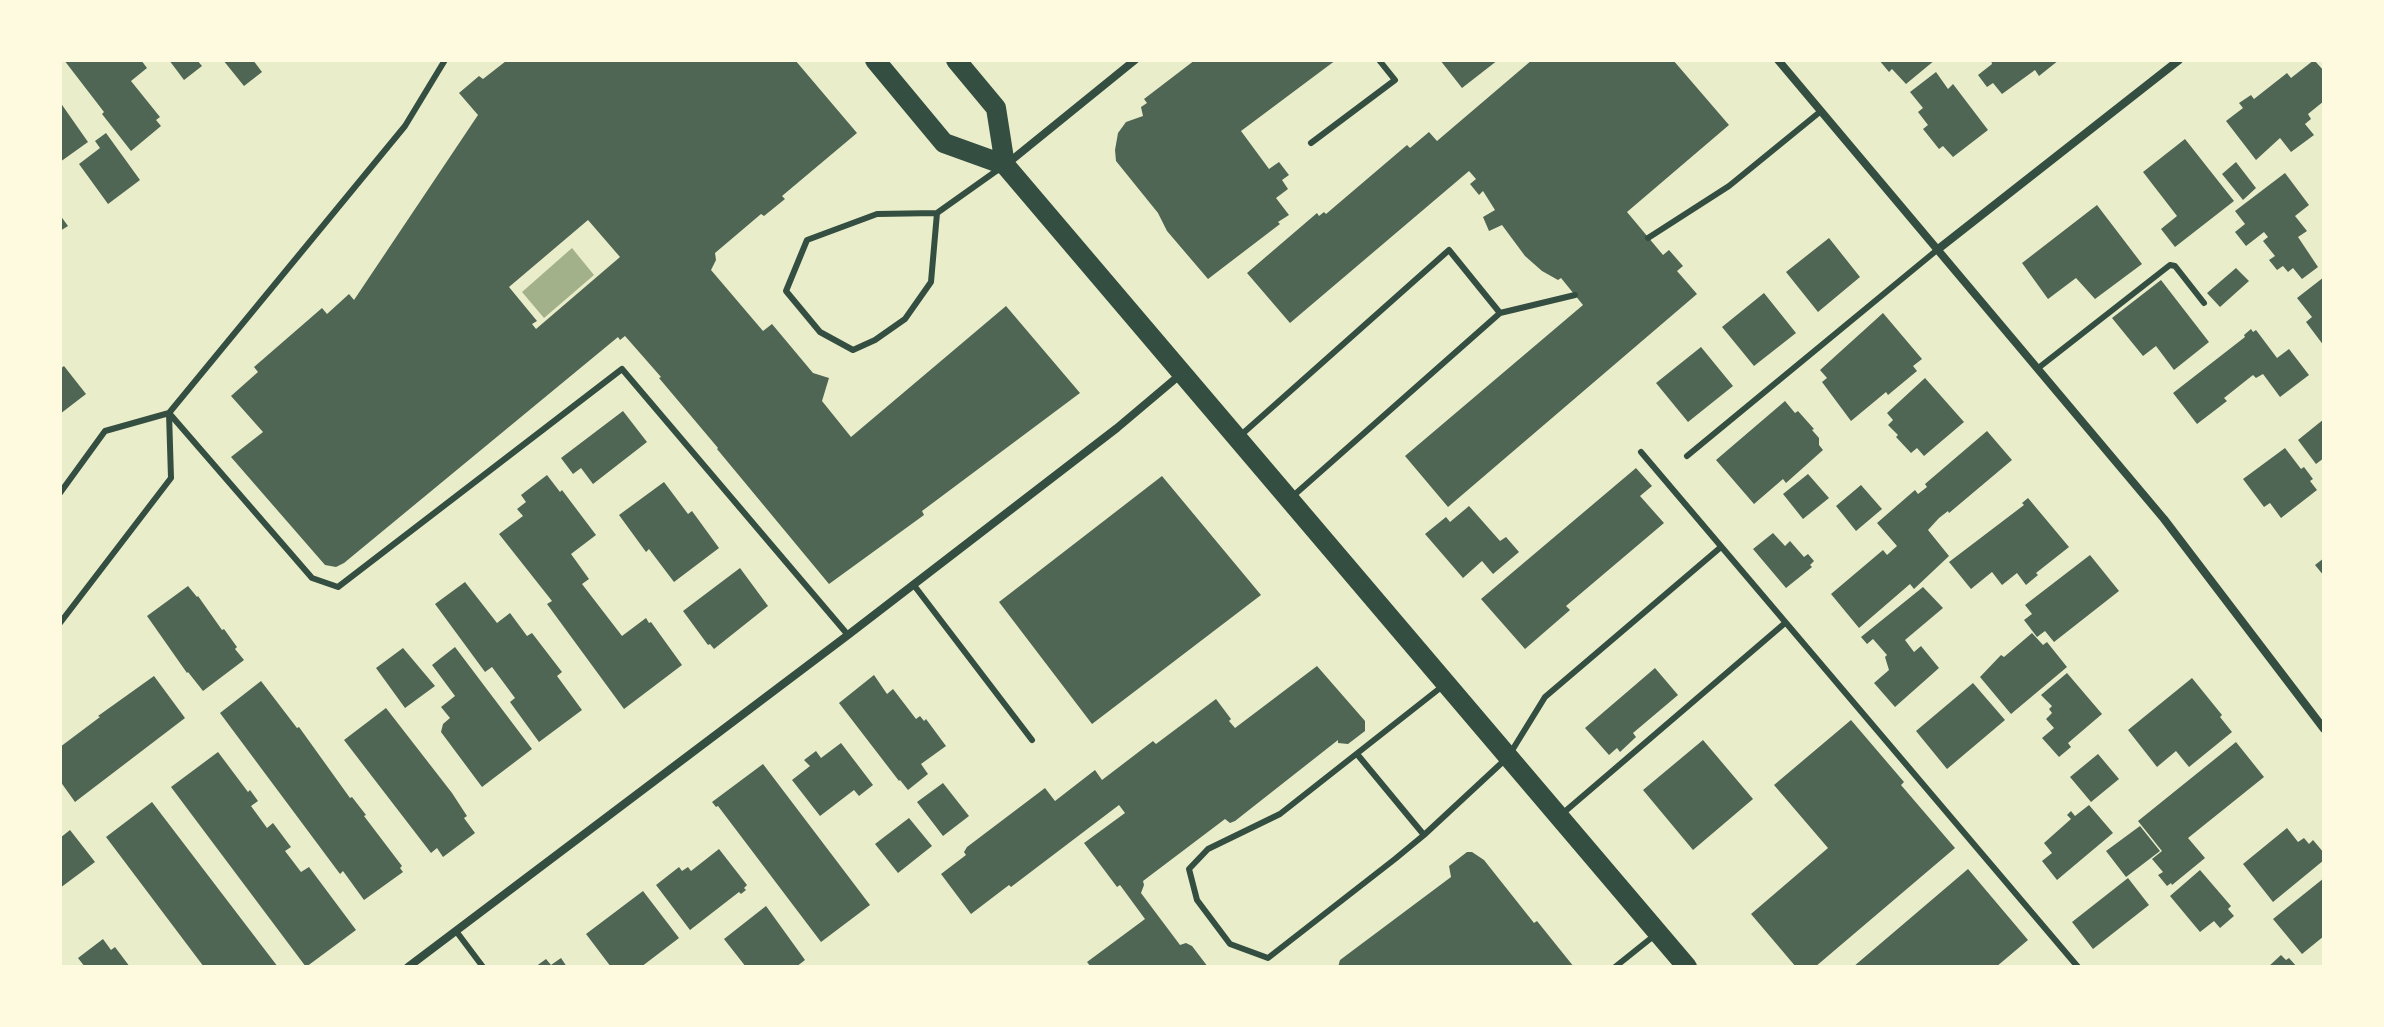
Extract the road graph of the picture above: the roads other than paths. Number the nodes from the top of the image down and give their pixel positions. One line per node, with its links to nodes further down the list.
1 (445, 60): 19 (lane)
2 (875, 60): 10 (main road)
3 (956, 60): 10 (main road)
4 (1135, 60): 10 (street)
5 (1379, 60): 9 (lane)
6 (1778, 60): 8 (street)
7 (2179, 60): 13 (street)
8 (1821, 111): 12 (lane); 13 (street)
9 (1311, 143)
10 (1005, 165): 11 (lane); 18 (main road)
11 (937, 213): 11 (lane)
12 (1648, 238)
13 (1937, 250): 17 (street); 22 (lane)
14 (1575, 295): 16 (lane)
15 (2204, 303): 17 (lane)
16 (1500, 313): 20 (lane); 24 (lane)
17 (2037, 369): 31 (street)
18 (1183, 372): 20 (main road); 26 (street)
19 (169, 413): 23 (lane); 27 (lane); 29 (lane)
20 (1238, 438): 24 (main road)
21 (1641, 452): 25 (lane)
22 (1687, 456)
23 (60, 493)
24 (1290, 498): 30 (main road)
25 (1721, 547): 28 (lane); 34 (lane)
26 (913, 584): 29 (street); 32 (lane)
27 (60, 623)
28 (1785, 623): 35 (lane); 43 (lane)
29 (848, 635): 37 (street)
30 (1447, 683): 33 (lane); 34 (main road)
31 (2324, 729)
32 (1032, 740)
33 (1357, 754): 36 (lane); 36 (lane)
34 (1508, 757): 35 (main road); 36 (lane)
35 (1559, 817): 38 (main road)
36 (1424, 835)
37 (456, 931): 39 (street); 40 (lane)
38 (1658, 933): 41 (lane); 42 (main road)
39 (408, 967)
40 (483, 967)
41 (1615, 967)
42 (1687, 967)
43 (2078, 967)

